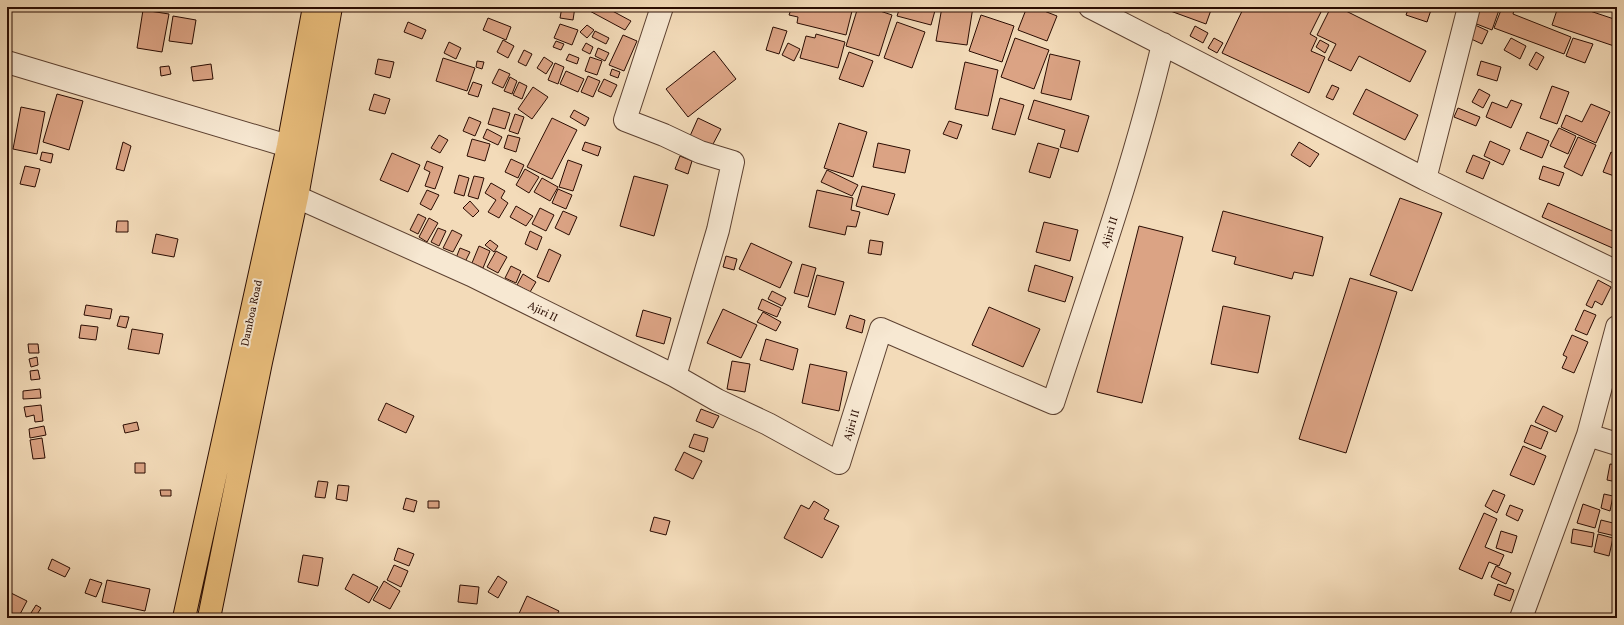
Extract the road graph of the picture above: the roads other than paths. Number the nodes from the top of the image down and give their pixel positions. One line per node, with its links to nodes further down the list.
1 (314, 7): 8 (main road, Damboa Road)
2 (331, 7): 8 (main road, Damboa Road)
3 (662, 7): 13 (street)
4 (1090, 7): 6 (street)
5 (1469, 7): 9 (street)
6 (1163, 44): 9 (street); 13 (street, Ajiri II)
7 (7, 62): 8 (street)
8 (296, 147): 10 (main road, Damboa Road)
9 (1425, 179): 11 (street)
10 (288, 193): 13 (street, Ajiri II); 16 (main road, Damboa Road); 17 (main road, Damboa Road)
11 (1617, 272)
12 (1617, 327): 14 (street)
13 (674, 376)
14 (1588, 435): 15 (street); 18 (street)
15 (1617, 444)
16 (184, 618)
17 (209, 618)
18 (1522, 618)

